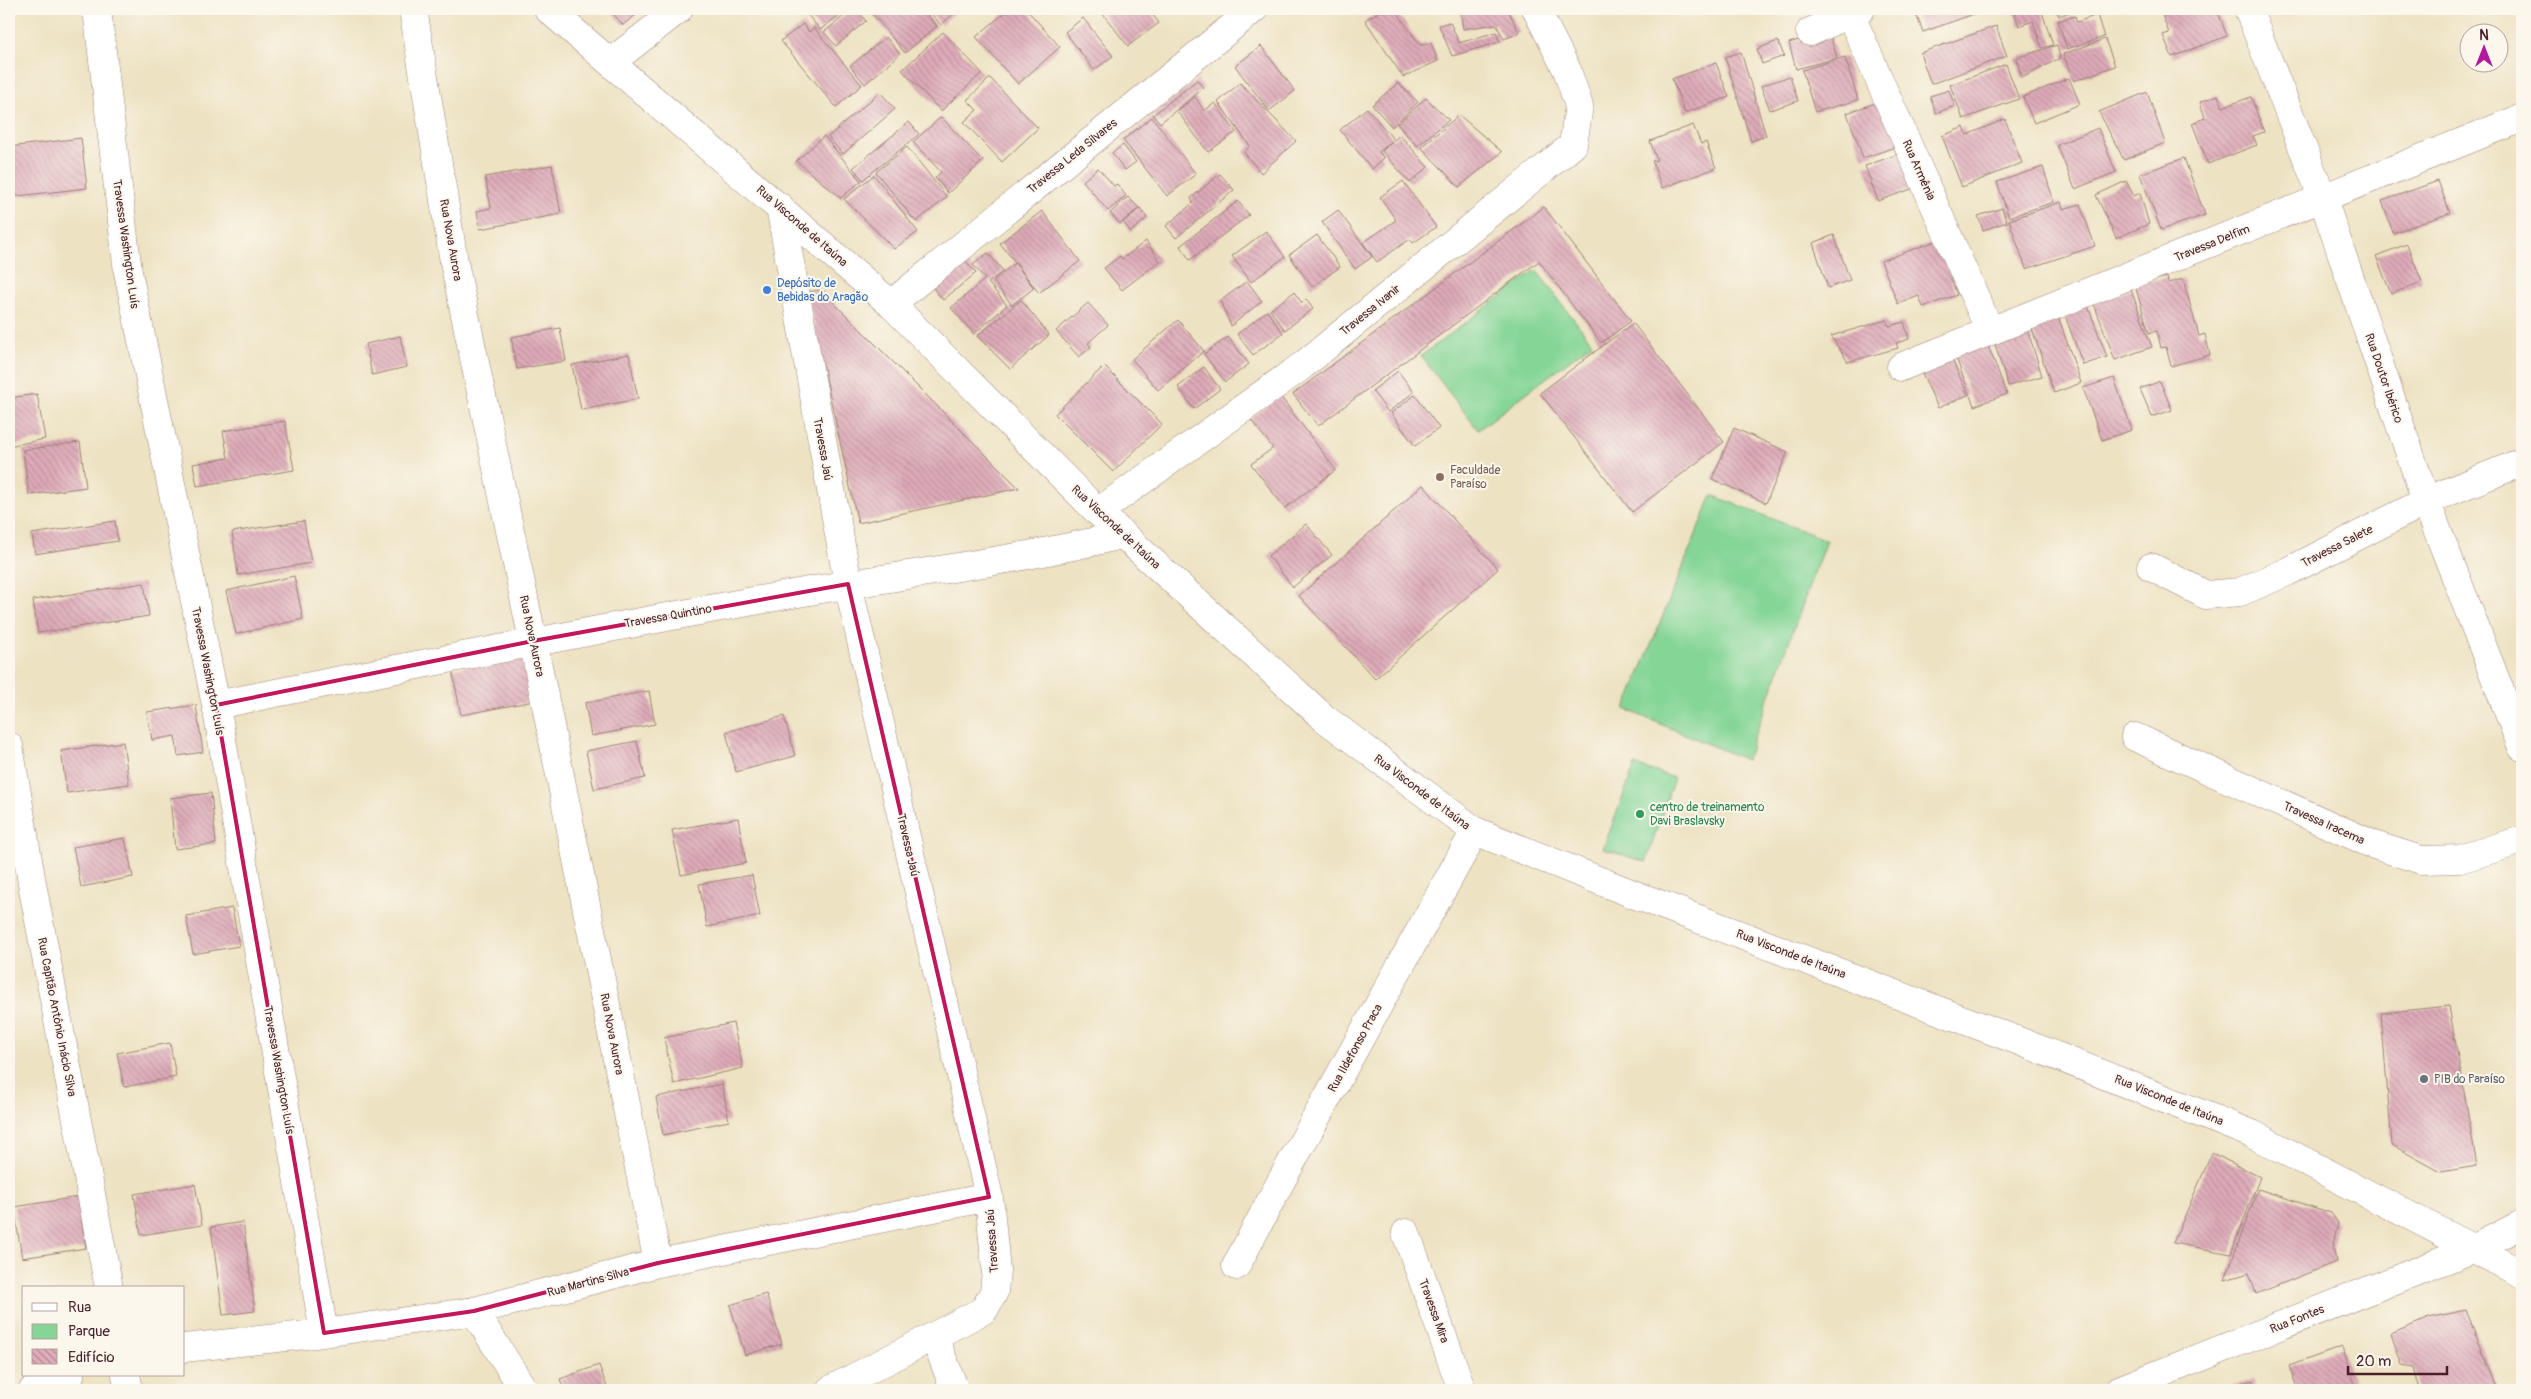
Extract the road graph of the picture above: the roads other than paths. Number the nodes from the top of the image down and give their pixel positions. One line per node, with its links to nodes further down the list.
1 (97, 9): 24 (street, Travessa Washington Luís)
2 (414, 9): 23 (street, Rua Nova Aurora)
3 (548, 9): 10 (street, Rua Visconde de Itaúna)
4 (679, 9): 10 (street)
5 (1254, 9): 14 (street, Travessa Leda Silvares)
6 (1536, 9): 19 (street, Travessa Ivanir)
7 (2248, 9): 12 (street, Rua Doutor Ibérico)
8 (1853, 10): 9 (street); 15 (street, Rua Armênia)
9 (1810, 32)
10 (611, 62): 13 (street, Rua Visconde de Itaúna)
11 (2522, 118): 12 (street, Travessa Delfim)
12 (2323, 199): 15 (street, Travessa Delfim); 18 (street, Rua Doutor Ibérico)
13 (780, 207): 14 (street, Rua Visconde de Itaúna); 22 (street, Travessa Jaú)
14 (891, 304): 19 (street, Rua Visconde de Itaúna)
15 (1990, 331): 16 (street, Travessa Delfim)
16 (1901, 368)
17 (2522, 462): 18 (street, Travessa Salete)
18 (2426, 500): 21 (street, Travessa Salete); 27 (street, Rua Doutor Ibérico)
19 (1098, 512): 20 (street, Rua Visconde de Itaúna)
20 (1122, 535): 22 (street, Travessa Quintino); 28 (street, Rua Visconde de Itaúna)
21 (2151, 567)
22 (848, 584): 23 (street, Travessa Quintino); 30 (street, Travessa Jaú)
23 (533, 641): 24 (street, Travessa Quintino); 34 (street, Rua Nova Aurora)
24 (216, 705): 39 (street, Travessa Washington Luís)
25 (2135, 736): 29 (street, Travessa Iracema)
26 (9, 746): 37 (street, Rua Capitão Antônio Inácio Silva)
27 (2522, 748)
28 (1475, 831): 33 (street, Rua Visconde de Itaúna); 35 (street, Rua Ildefonso Praca)
29 (2522, 840)
30 (989, 1197): 34 (street, Rua Martins Silva); 40 (street, Travessa Jaú)
31 (2522, 1224): 33 (street, Rua Fontes)
32 (1406, 1233): 49 (street, Travessa Mira)
33 (2475, 1248): 36 (street, Rua Visconde de Itaúna); 50 (street, Rua Fontes)
34 (658, 1263): 38 (street, Rua Martins Silva)
35 (1236, 1266)
36 (2522, 1274)
37 (109, 1286)
38 (474, 1311): 39 (street, Rua Martins Silva); 46 (street)
39 (324, 1333): 41 (street, Rua Martins Silva)
40 (934, 1336): 47 (street, Travessa Jaú); 48 (street)
41 (185, 1348)
42 (67, 1376): 44 (street)
43 (126, 1376): 45 (street)
44 (32, 1390)
45 (129, 1390)
46 (524, 1390)
47 (830, 1390)
48 (955, 1390)
49 (1462, 1390)
50 (2120, 1390)

